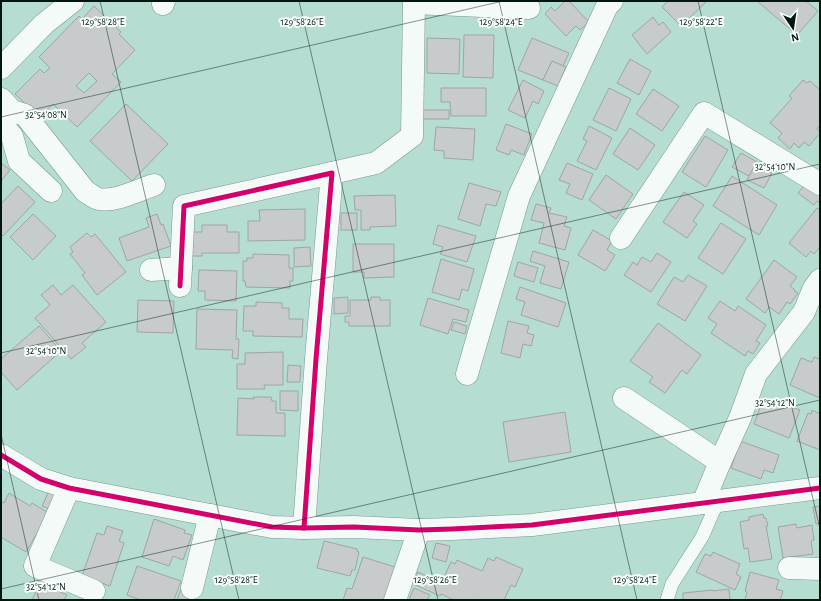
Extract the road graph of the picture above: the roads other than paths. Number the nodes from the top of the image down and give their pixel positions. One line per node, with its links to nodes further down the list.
1 (74, 1): 4 (street)
2 (612, 1): 14 (street)
3 (529, 8): 7 (street)
4 (1, 68)
5 (1, 99): 9 (street)
6 (1, 123): 10 (street)
7 (332, 173): 12 (street); 22 (street)
8 (820, 184): 11 (street)
9 (154, 185)
10 (51, 191)
11 (622, 238)
12 (151, 270)
13 (820, 280): 17 (street)
14 (467, 374)
15 (624, 398): 17 (street)
16 (1, 455): 18 (street)
17 (720, 462): 20 (street)
18 (69, 488): 21 (street); 27 (street)
19 (820, 488): 20 (street)
20 (710, 502): 23 (street); 29 (lane)
21 (210, 515): 22 (street); 26 (street)
22 (304, 528): 23 (street)
23 (419, 530): 28 (street)
24 (789, 568): 25 (street)
25 (820, 569)
26 (192, 588)
27 (82, 592)
28 (395, 600)
29 (667, 600)

